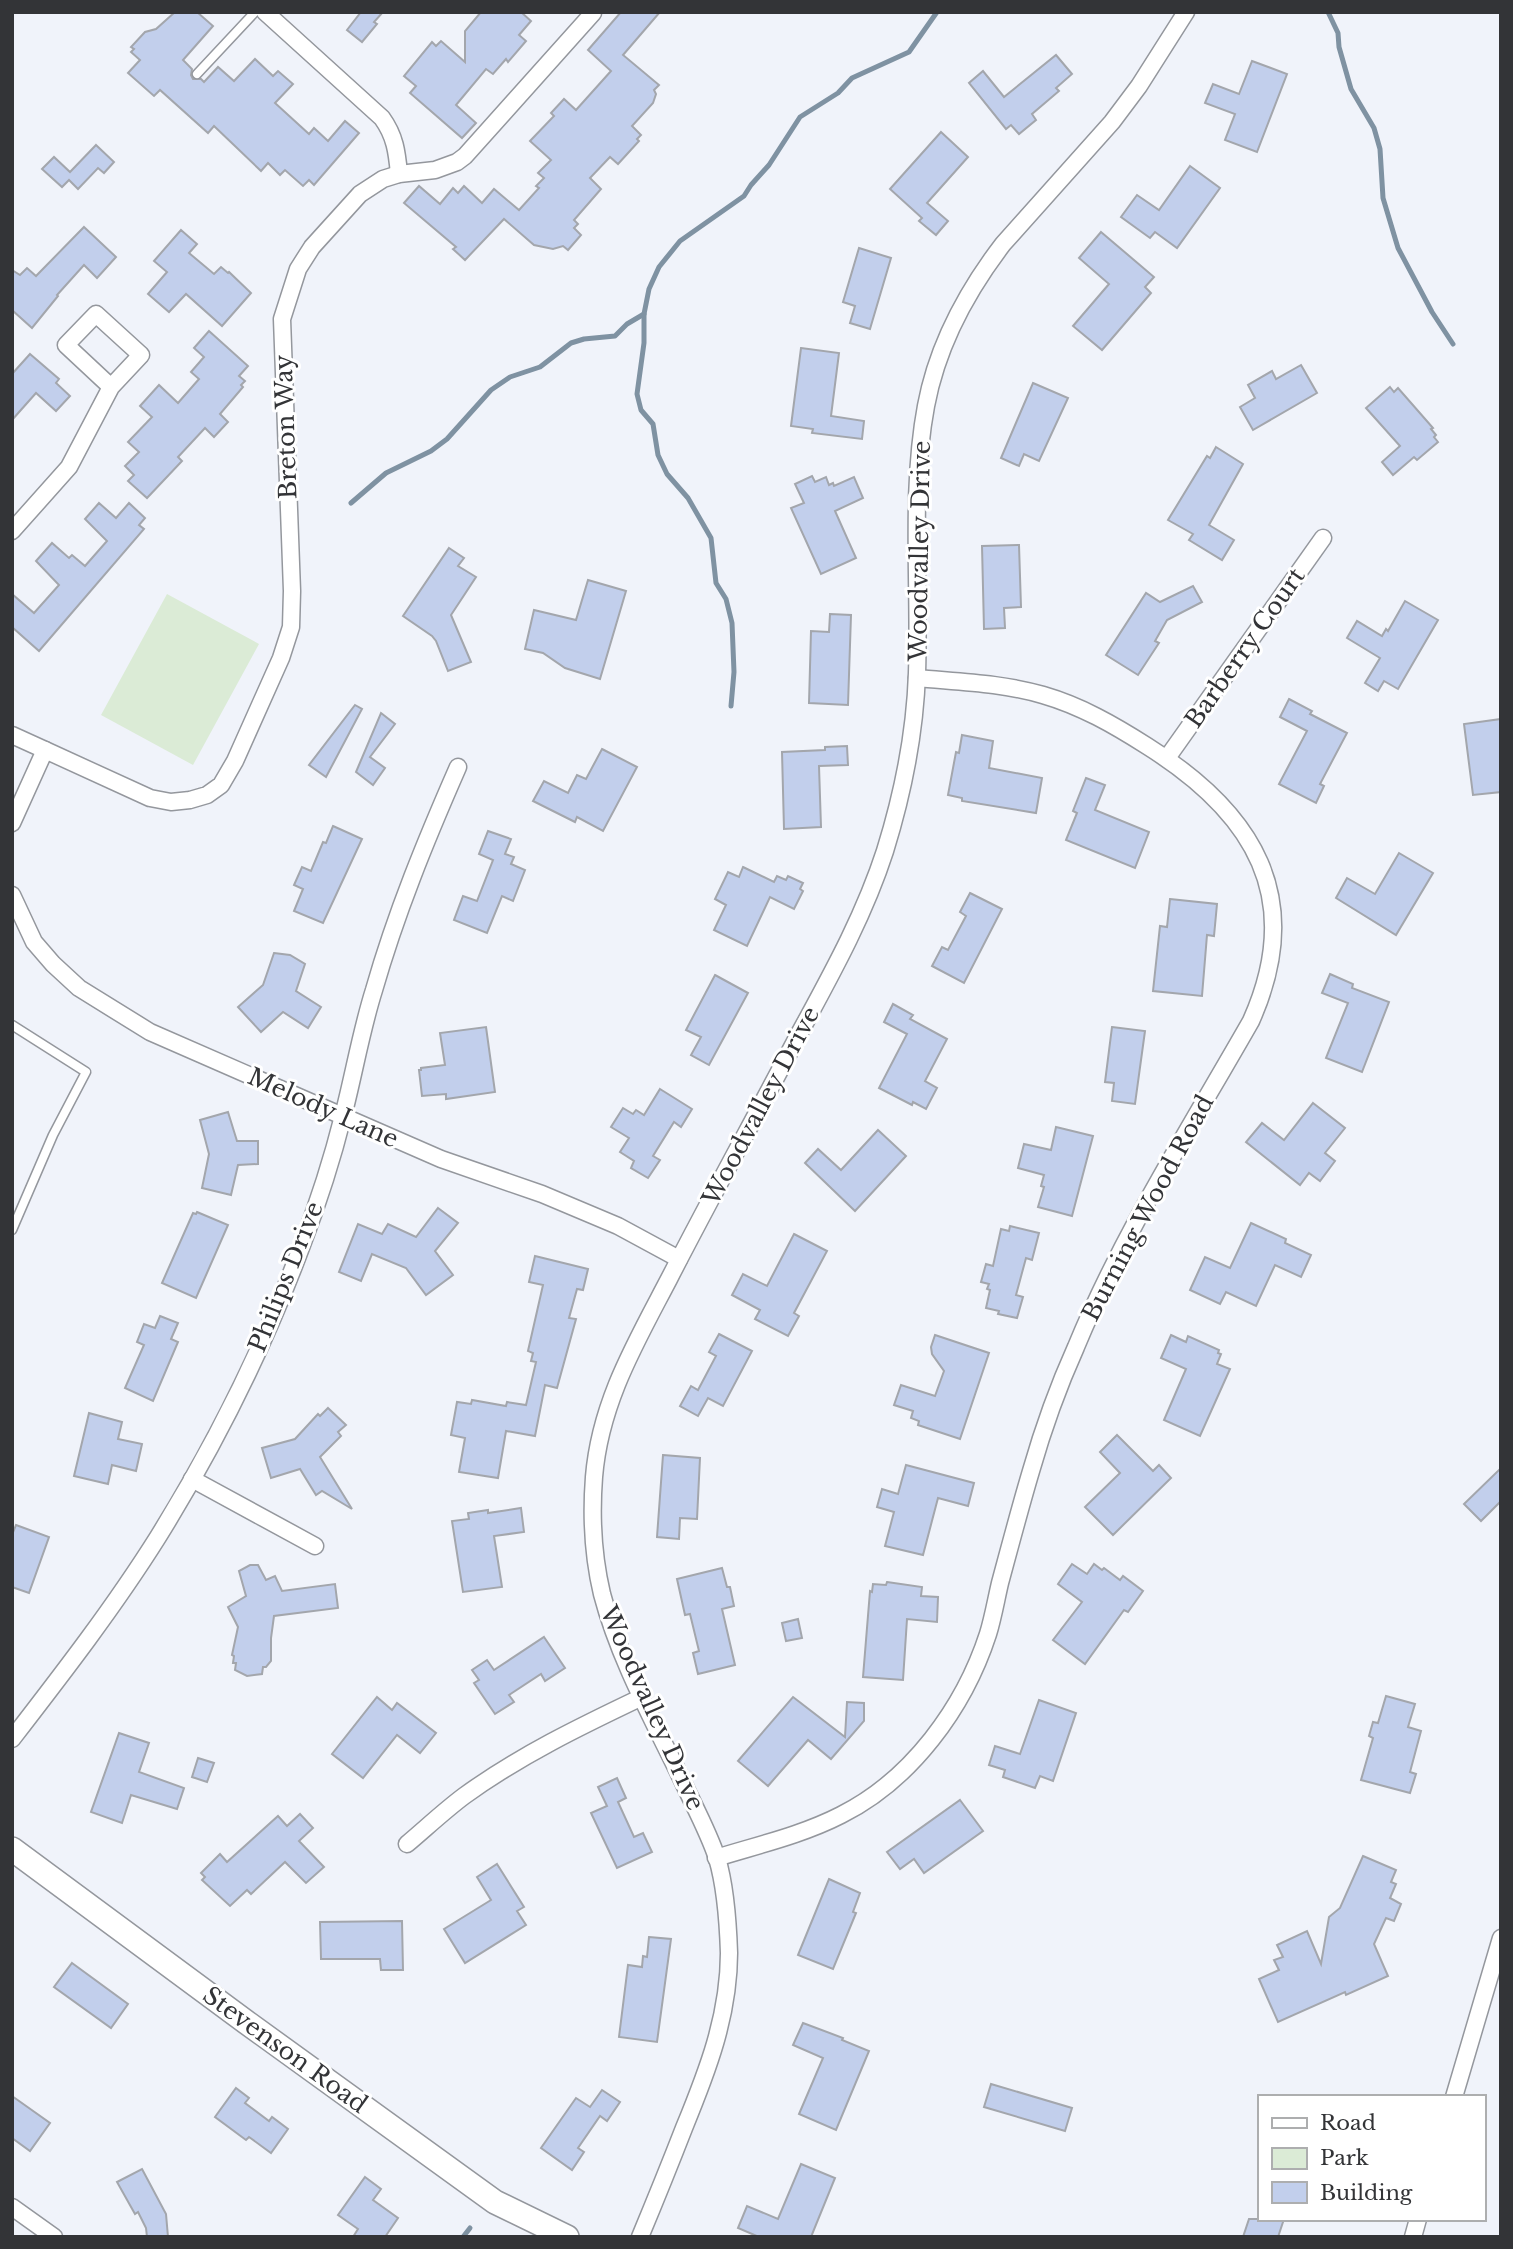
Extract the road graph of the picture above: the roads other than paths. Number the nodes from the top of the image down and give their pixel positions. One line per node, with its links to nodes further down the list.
1 (255, 12): 5 (lane)
2 (265, 12): 6 (street)
3 (1186, 12): 10 (street, Woodvalley Drive)
4 (593, 13): 6 (street, Breton Way)
5 (197, 74)
6 (399, 174): 12 (street, Breton Way)
7 (111, 387): 7 (street); 8 (street)
8 (12, 531)
9 (1322, 538): 13 (street, Barberry Court)
10 (917, 678): 13 (street, Burning Wood Road); 20 (street, Woodvalley Drive)
11 (12, 735): 12 (street)
12 (45, 750): 15 (street)
13 (1167, 758): 27 (street, Burning Wood Road)
14 (458, 767): 18 (street, Philips Drive)
15 (12, 823)
16 (12, 895): 18 (street, Melody Lane)
17 (12, 1025): 19 (lane)
18 (343, 1116): 20 (street, Melody Lane); 21 (street, Philips Drive)
19 (12, 1230)
20 (679, 1259): 23 (street, Woodvalley Drive)
21 (192, 1479): 22 (street); 24 (street, Philips Drive)
22 (315, 1546)
23 (642, 1697): 25 (street); 27 (street, Woodvalley Drive)
24 (12, 1739)
25 (407, 1844)
26 (12, 1849): 33 (street, Stevenson Road)
27 (716, 1858): 34 (street, Woodvalley Drive)
28 (1501, 1938): 29 (street)
29 (1495, 1981): 30 (street)
30 (1455, 2095)
31 (12, 2207): 32 (street)
32 (54, 2237)
33 (567, 2237)
34 (640, 2237)

